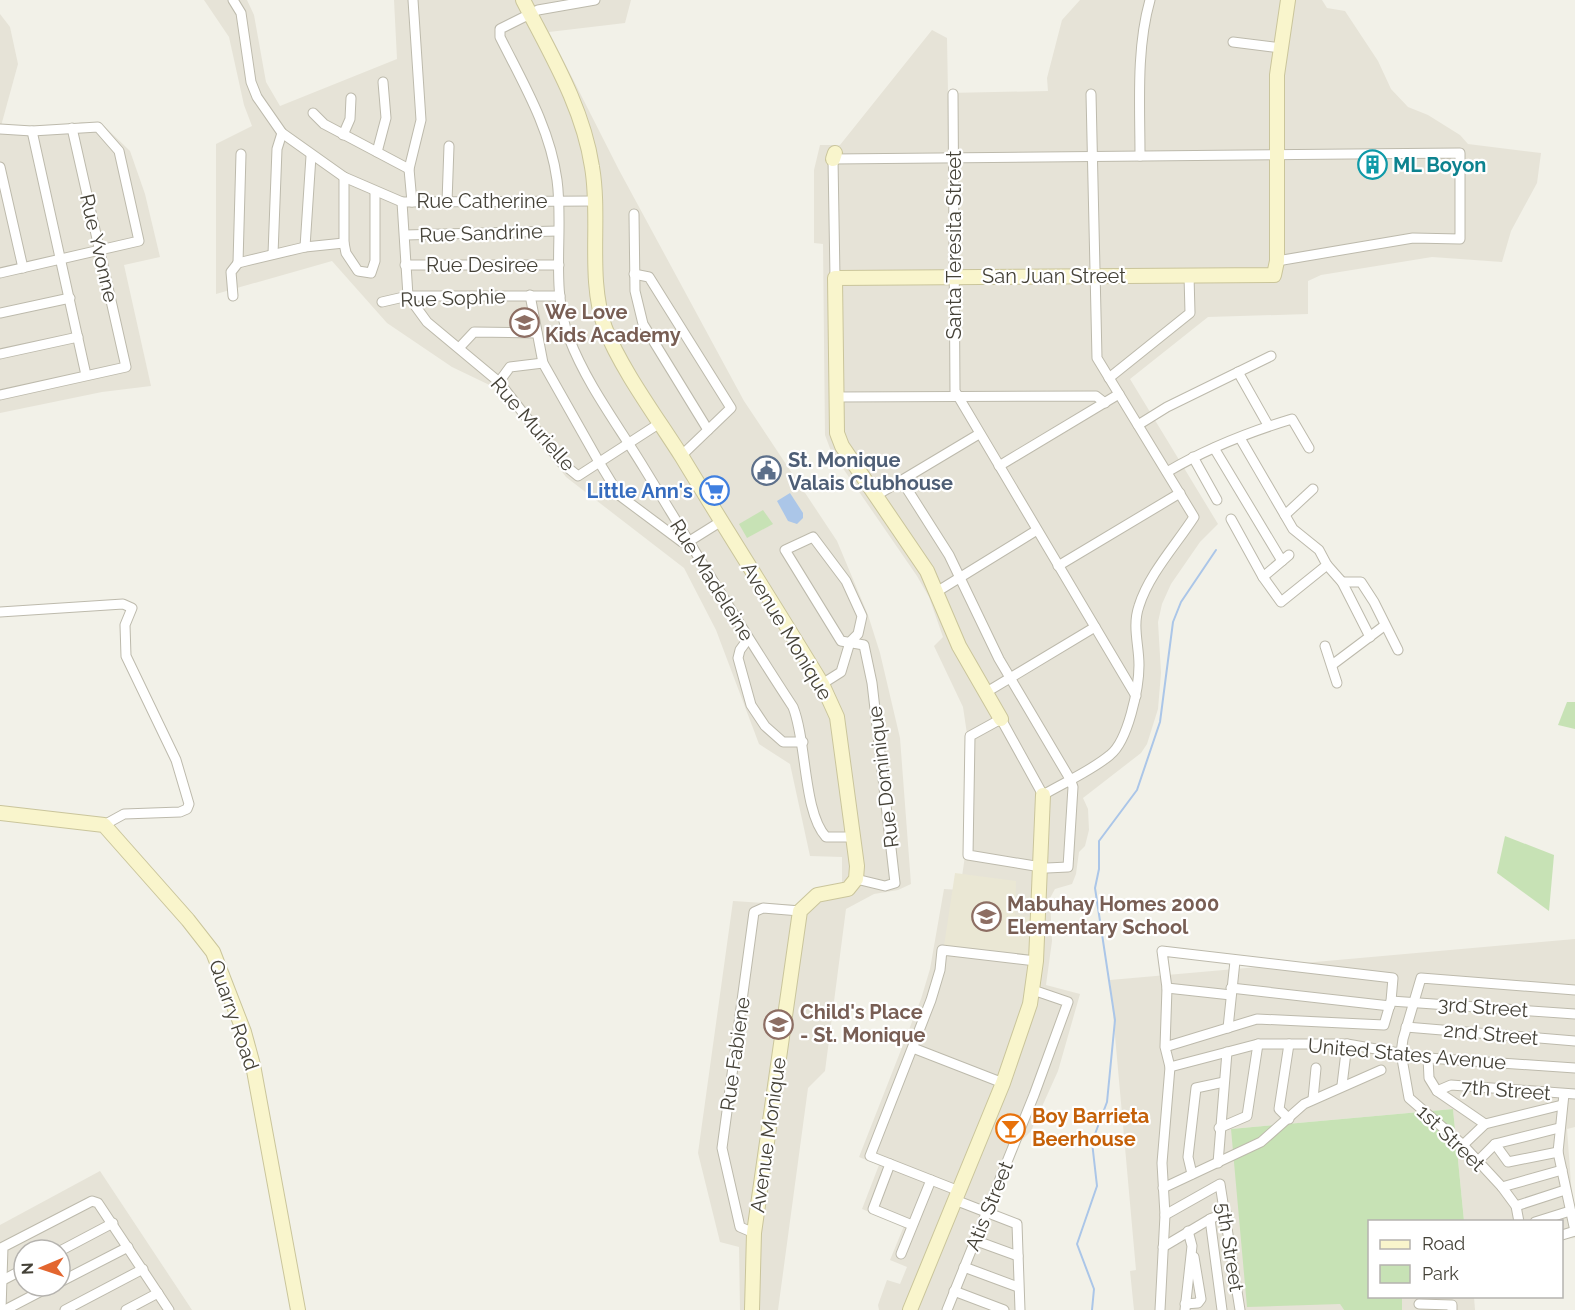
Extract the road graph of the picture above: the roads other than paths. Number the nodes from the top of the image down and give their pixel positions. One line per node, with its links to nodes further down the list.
1 (233, 0): 19 (street, Rue Catherine)
2 (413, 0): 30 (street)
3 (524, 0): 8 (street, Avenue Monique)
4 (595, 0): 7 (street)
5 (1150, 0): 27 (street)
6 (1288, 0): 10 (street)
7 (569, 2): 8 (street)
8 (530, 14): 33 (street, Rue Madeleine); 34 (street, Avenue Monique)
9 (1233, 42): 10 (street)
10 (1281, 48): 24 (street)
11 (383, 82): 22 (street)
12 (953, 94): 28 (street, Santa Teresita Street)
13 (1091, 94): 26 (street)
14 (351, 98): 20 (street)
15 (313, 113): 20 (street)
16 (72, 128): 18 (street); 42 (street, Rue Yvonne); 42 (street)
17 (0, 129): 18 (street)
18 (32, 131): 44 (street)
19 (282, 134): 25 (street, Rue Catherine); 43 (street)
20 (343, 135): 22 (street)
21 (449, 146): 36 (street)
22 (377, 152): 30 (street)
23 (241, 154): 45 (street)
24 (1277, 155): 27 (street); 49 (street); 49 (street)
25 (311, 156): 31 (street, Rue Catherine); 41 (street)
26 (1093, 156): 27 (street); 28 (street); 53 (street)
27 (1140, 156)
28 (953, 158): 54 (street, Santa Teresita Street); 55 (street)
29 (0, 167): 48 (street)
30 (409, 169): 35 (street)
31 (344, 177): 32 (street, Rue Catherine); 40 (street)
32 (375, 192): 35 (street, Rue Catherine); 40 (street)
33 (558, 201): 34 (street, Rue Catherine); 36 (street, Rue Catherine); 38 (street, Rue Madeleine)
34 (595, 201): 78 (street, Avenue Monique)
35 (407, 202): 36 (street, Rue Catherine); 39 (street)
36 (447, 202)
37 (634, 214): 51 (street)
38 (558, 231): 39 (street, Rue Sandrine); 47 (street, Rue Madeleine)
39 (405, 235): 46 (street)
40 (344, 243): 41 (street)
41 (305, 247): 43 (street)
42 (100, 250): 44 (street); 70 (street, Rue Yvonne)
43 (273, 254): 45 (street)
44 (61, 259): 48 (street); 60 (street)
45 (238, 263): 56 (street)
46 (405, 265): 47 (street, Rue Desiree); 57 (street)
47 (559, 265): 59 (street, Rue Madeleine)
48 (23, 268): 50 (street)
49 (1276, 268): 52 (street, San Juan Street)
50 (0, 273)
51 (634, 274): 81 (street); 81 (street)
52 (1189, 275): 53 (street, San Juan Street); 71 (street)
53 (1095, 276): 54 (street, San Juan Street); 71 (street)
54 (954, 277): 55 (street, San Juan Street); 75 (street, Santa Teresita Street)
55 (835, 278): 76 (street)
56 (233, 296)
57 (408, 296): 58 (street, Rue Sophie); 61 (street, Rue Sophie); 65 (street, Rue Murielle)
58 (530, 296): 59 (street, Rue Sophie); 63 (street)
59 (560, 296): 84 (street, Rue Madeleine)
60 (70, 298): 62 (street); 64 (street)
61 (382, 302)
62 (0, 313)
63 (537, 333): 65 (street); 68 (street)
64 (78, 337): 66 (street); 70 (street)
65 (459, 348): 72 (street, Rue Murielle)
66 (0, 354)
67 (1271, 356): 69 (street)
68 (543, 363): 72 (street); 89 (street)
69 (1238, 372): 79 (street); 80 (street)
70 (86, 375): 74 (street)
71 (1109, 378): 73 (street)
72 (499, 382): 89 (street, Rue Murielle)
73 (1119, 394): 77 (street); 79 (street)
74 (0, 395)
75 (957, 396): 76 (street); 77 (street); 82 (street)
76 (836, 397): 95 (street)
77 (1105, 403): 90 (street)
78 (660, 423): 84 (street, Rue Murielle); 87 (street, Avenue Monique)
79 (1138, 425): 91 (street)
80 (1268, 425): 83 (street); 86 (street)
81 (708, 430): 87 (street)
82 (979, 434): 90 (street); 92 (street)
83 (1240, 438): 85 (street); 97 (street)
84 (629, 443): 89 (street, Rue Murielle); 101 (street, Rue Madeleine)
85 (1214, 448): 88 (street); 105 (street)
86 (1309, 448)
87 (681, 456): 99 (street, Avenue Monique)
88 (1193, 457): 91 (street); 96 (street)
89 (599, 462): 101 (street)
90 (999, 466): 100 (street)
91 (1167, 472): 94 (street)
92 (902, 481): 95 (street); 104 (street)
93 (1313, 489): 97 (street)
94 (1180, 493): 103 (street); 121 (street)
95 (877, 495): 107 (street)
96 (1217, 500)
97 (1285, 515): 102 (street)
98 (1230, 519): 105 (street)
99 (720, 522): 101 (street); 119 (street, Avenue Monique)
100 (1037, 530): 103 (street); 104 (street)
101 (688, 542): 112 (street, Rue Madeleine)
102 (1327, 565): 105 (street); 106 (street)
103 (1058, 566): 110 (street)
104 (960, 577): 107 (street); 117 (street)
105 (1263, 578)
106 (1342, 582): 109 (street); 111 (street)
107 (938, 591): 120 (street)
108 (0, 612): 127 (street)
109 (1384, 626): 111 (street); 115 (street)
110 (1095, 627): 117 (street); 121 (street)
111 (1370, 637): 116 (street)
112 (748, 639): 123 (street, Rue Madeleine); 123 (street)
113 (850, 642): 113 (street); 119 (street); 130 (street, Rue Dominique)
114 (1325, 646): 116 (street)
115 (1398, 650)
116 (1332, 665): 118 (street)
117 (1011, 679): 120 (street); 124 (street)
118 (1337, 683)
119 (822, 684): 128 (street, Avenue Monique)
120 (985, 693): 122 (street)
121 (1136, 696): 124 (street)
122 (1001, 719): 125 (street); 129 (street)
123 (803, 742): 128 (street, Rue Madeleine)
124 (1070, 779): 125 (street); 129 (street)
125 (1043, 795): 129 (street)
126 (0, 813): 127 (street)
127 (104, 825): 215 (street, Quarry Road)
128 (853, 837): 130 (street, Avenue Monique)
129 (1040, 867): 132 (street)
130 (856, 879): 131 (street)
131 (800, 910): 193 (street, Avenue Monique); 193 (street, Rue Fabiene)
132 (1036, 961): 135 (street); 148 (street)
133 (1236, 961): 134 (street); 137 (street); 139 (street)
134 (1167, 988): 137 (street); 147 (street)
135 (1033, 990): 157 (street); 183 (street, Atis Street)
136 (1575, 990): 138 (street, 1st Street)
137 (1231, 992): 139 (street); 142 (street)
138 (1413, 1002): 139 (street, 3rd Street); 140 (street, 3rd Street); 141 (street, 1st Street)
139 (1391, 1003): 142 (street)
140 (1575, 1014)
141 (1406, 1027): 143 (street, 2nd Street); 150 (street, 1st Street)
142 (1228, 1028): 147 (street)
143 (1575, 1041)
144 (1258, 1044): 145 (street, United States Avenue); 149 (street, United States Avenue); 166 (street)
145 (1288, 1044): 146 (street, United States Avenue); 164 (street)
146 (1347, 1044): 150 (street, United States Avenue); 158 (street)
147 (1165, 1047): 152 (street)
148 (913, 1048): 157 (street); 173 (street)
149 (1227, 1052): 152 (street, United States Avenue); 156 (street)
150 (1401, 1053): 151 (street, United States Avenue); 169 (street, 1st Street)
151 (1428, 1058): 154 (street, United States Avenue); 159 (street)
152 (1170, 1067): 178 (street)
153 (1316, 1068): 162 (street)
154 (1575, 1068)
155 (1381, 1070): 158 (street)
156 (1224, 1082): 166 (street); 175 (street)
157 (1003, 1083): 180 (street)
158 (1342, 1085): 162 (street)
159 (1437, 1091): 160 (street, 7th Street); 165 (street)
160 (1564, 1094): 161 (street, 7th Street); 163 (street)
161 (1575, 1094)
162 (1313, 1099): 164 (street)
163 (1562, 1105): 165 (street); 167 (street)
164 (1289, 1119): 172 (street)
165 (1485, 1124): 169 (street)
166 (1219, 1128): 172 (street)
167 (1559, 1128): 168 (street); 170 (street)
168 (1495, 1144): 170 (street); 171 (street)
169 (1463, 1145): 171 (street, 1st Street)
170 (1558, 1152): 174 (street)
171 (1477, 1162): 177 (street, 1st Street)
172 (1218, 1163): 175 (street)
173 (890, 1164): 176 (street); 190 (street)
174 (1562, 1170): 177 (street); 179 (street)
175 (1192, 1174): 178 (street)
176 (931, 1180): 180 (street); 190 (street)
177 (1502, 1187): 181 (street, 1st Street)
178 (1163, 1188): 185 (street)
179 (1565, 1190): 181 (street); 182 (street)
180 (957, 1195): 183 (street); 217 (street)
181 (1516, 1206): 187 (street, 1st Street)
182 (1570, 1211): 188 (street); 192 (street)
183 (986, 1212): 194 (street, Atis Street); 200 (street)
184 (1226, 1212): 185 (street, 5th Street); 186 (street); 223 (street, 5th Street)
185 (1165, 1215): 198 (street)
186 (1210, 1219): 191 (street); 222 (street)
187 (1520, 1220)
188 (1538, 1220)
189 (113, 1223): 195 (street); 197 (street); 204 (street)
190 (912, 1225): 199 (street)
191 (1188, 1231): 196 (street); 198 (street)
192 (1575, 1231)
193 (754, 1233): 216 (street, Avenue Monique)
194 (974, 1240): 200 (street); 201 (street, Atis Street)
195 (72, 1245)
196 (1192, 1246): 210 (street); 210 (street)
197 (128, 1247): 202 (street); 203 (street)
198 (1163, 1247): 221 (street)
199 (901, 1254)
200 (1018, 1256): 205 (street)
201 (964, 1267): 205 (street); 206 (street, Atis Street)
202 (143, 1269): 207 (street); 212 (street)
203 (72, 1276)
204 (1, 1281): 211 (street)
205 (1018, 1287): 220 (street)
206 (954, 1291): 218 (street, Atis Street); 219 (street)
207 (158, 1293): 213 (street); 214 (street)
208 (27, 1298): 211 (street)
209 (1420, 1303): 224 (street)
210 (1185, 1307)
211 (3, 1310)
212 (65, 1310)
213 (126, 1310)
214 (170, 1310)
215 (298, 1310)
216 (752, 1310)
217 (910, 1310)
218 (947, 1310)
219 (1004, 1310)
220 (1020, 1310)
221 (1160, 1310)
222 (1222, 1310)
223 (1240, 1310)
224 (1452, 1310)

